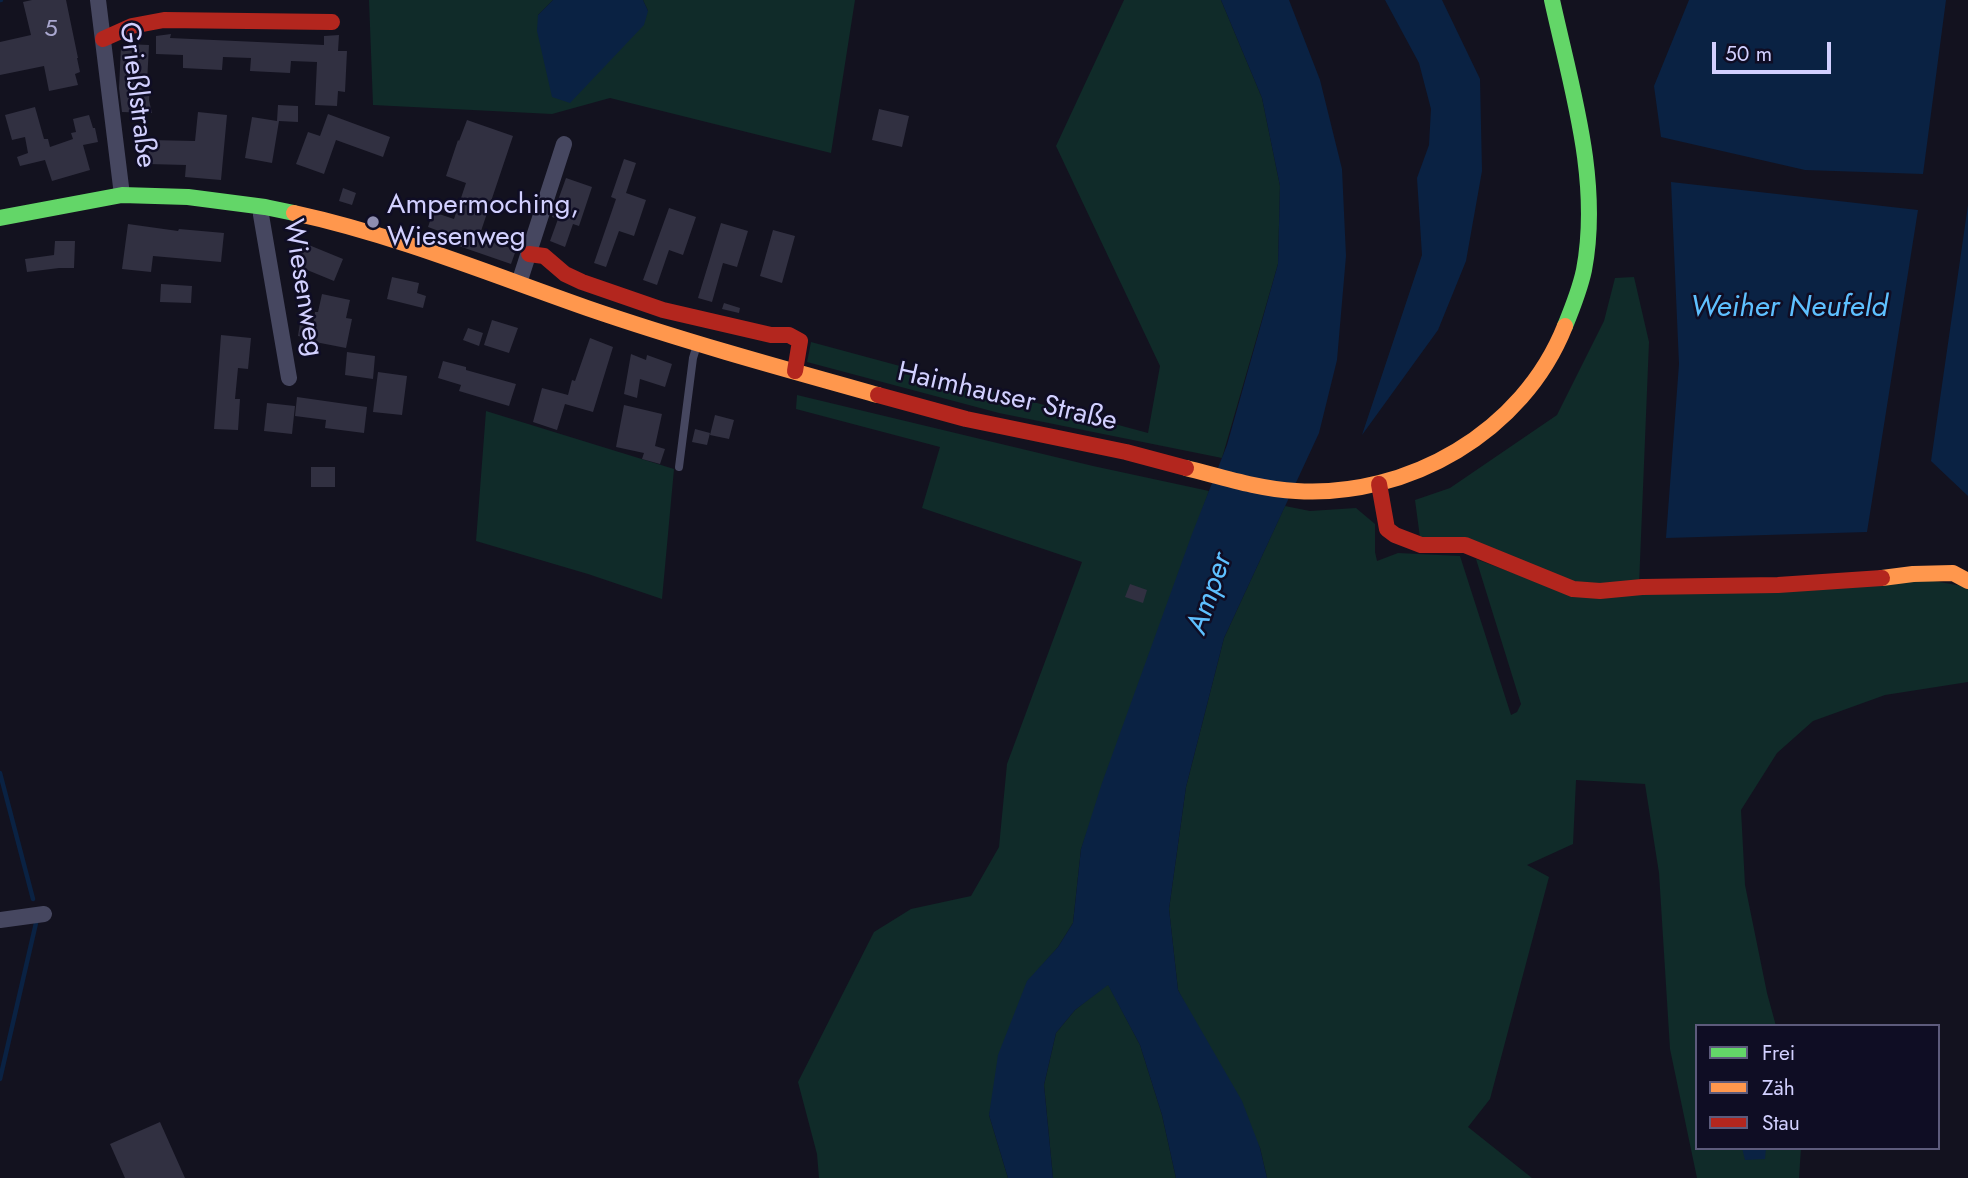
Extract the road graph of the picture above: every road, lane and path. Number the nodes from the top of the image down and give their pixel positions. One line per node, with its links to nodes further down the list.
1 (98, 0): 4 (street, Grießlstraße)
2 (1552, 0): 15 (main road, Haimhauser Straße)
3 (332, 22): 4 (main road)
4 (103, 39): 6 (street, Grießlstraße)
5 (564, 144): 9 (street)
6 (122, 195): 7 (main road, Haimhauser Straße); 8 (main road, Haimhauser Straße)
7 (265, 207): 10 (main road, Haimhauser Straße); 13 (street, Wiesenweg)
8 (0, 218)
9 (529, 254): 10 (street); 12 (main road)
10 (519, 283): 11 (main road, Haimhauser Straße)
11 (698, 343): 12 (main road, Haimhauser Straße); 14 (lane)
12 (795, 372): 15 (main road, Haimhauser Straße)
13 (289, 378)
14 (679, 467)
15 (1380, 484): 16 (main road)
16 (1968, 581)
17 (44, 914): 18 (street)
18 (0, 920)

